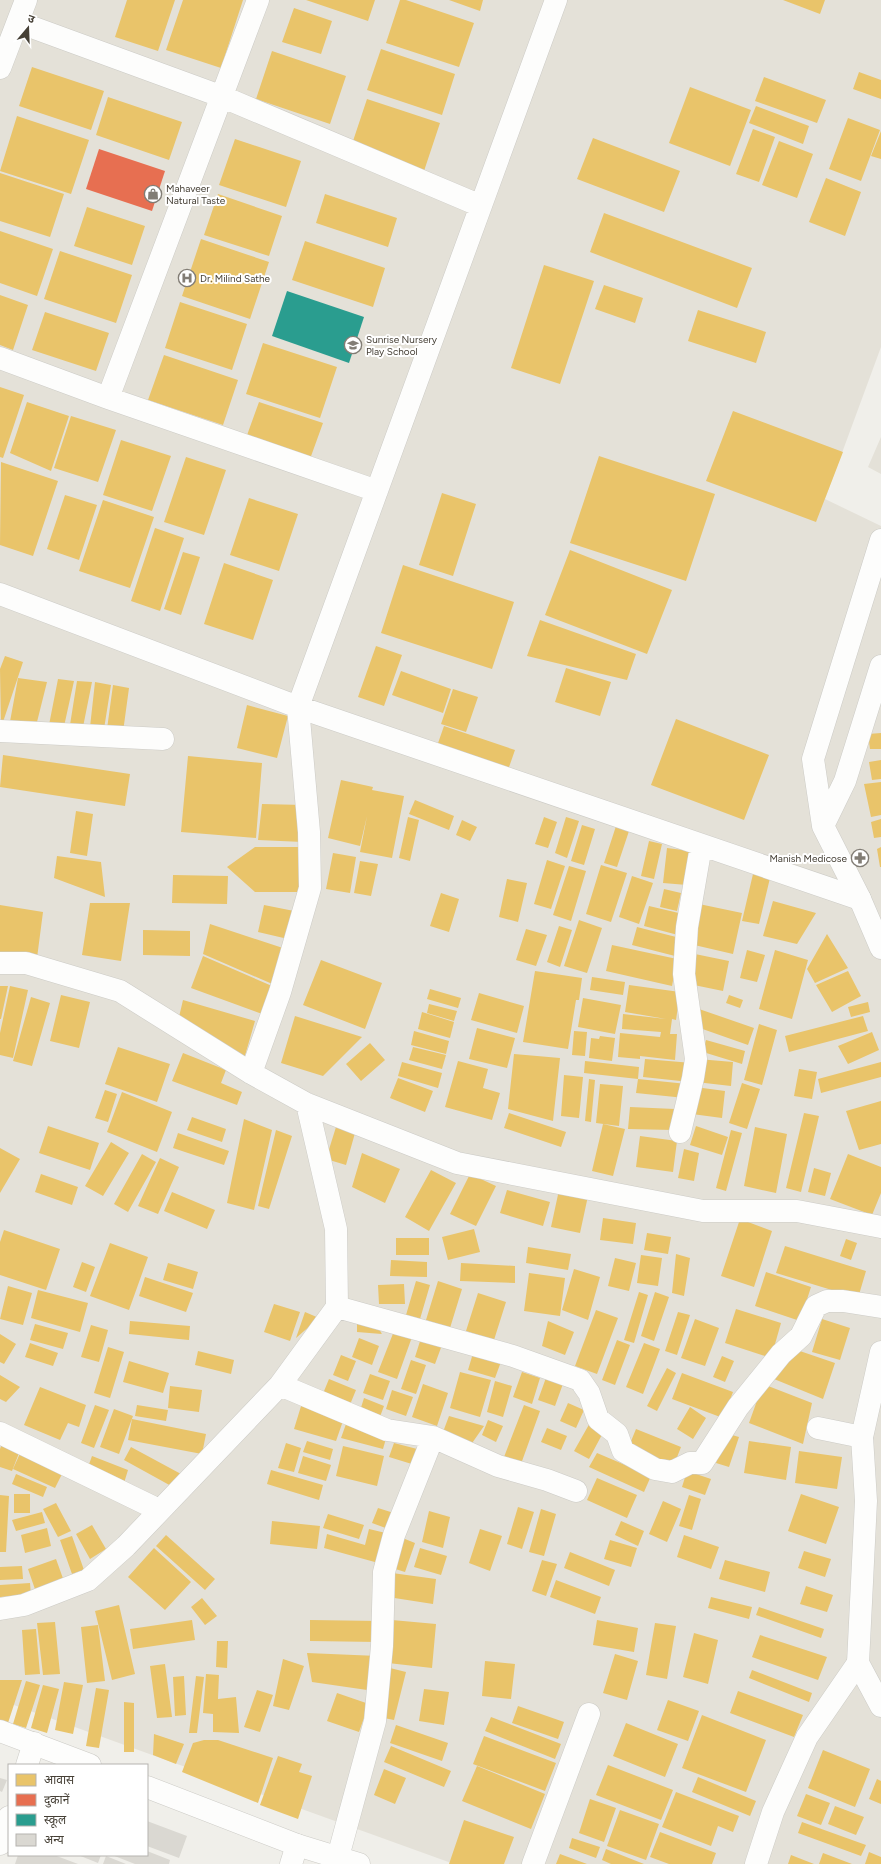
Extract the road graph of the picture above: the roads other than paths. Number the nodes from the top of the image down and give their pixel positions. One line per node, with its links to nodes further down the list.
1 (26, 0): 4 (street)
2 (258, 0): 6 (street)
3 (556, 0): 7 (street)
4 (18, 22): 5 (street); 6 (street)
5 (0, 68)
6 (223, 97): 7 (street); 9 (street)
7 (481, 206): 10 (street)
8 (0, 358): 9 (street)
9 (108, 398): 10 (street)
10 (377, 490): 14 (street)
11 (881, 540): 17 (street)
12 (0, 594): 14 (street)
13 (881, 666): 17 (street)
14 (298, 707): 18 (street); 22 (street)
15 (0, 731): 16 (street)
16 (163, 739)
17 (823, 826): 19 (street)
18 (701, 846): 19 (street); 24 (street)
19 (860, 899): 20 (street)
20 (881, 948)
21 (0, 964): 22 (street)
22 (251, 1074): 23 (street)
23 (307, 1104): 25 (street); 26 (street)
24 (680, 1132)
25 (881, 1227)
26 (337, 1307): 27 (street); 29 (street)
27 (881, 1307)
28 (881, 1352): 33 (street)
29 (280, 1385): 32 (street); 35 (street)
30 (818, 1428): 33 (street)
31 (0, 1433): 35 (street)
32 (433, 1437): 34 (street); 48 (street)
33 (862, 1437): 37 (street)
34 (576, 1491)
35 (159, 1510): 36 (street)
36 (0, 1609)
37 (858, 1663): 38 (street); 51 (street)
38 (881, 1706)
39 (589, 1714): 50 (street)
40 (0, 1731): 41 (street)
41 (34, 1743): 42 (street); 43 (street)
42 (27, 1764)
43 (87, 1764)
44 (148, 1787): 47 (street)
45 (8, 1820): 46 (street)
46 (0, 1844)
47 (294, 1855): 48 (street)
48 (338, 1857): 49 (street)
49 (359, 1864)
50 (533, 1864)
51 (756, 1864)

